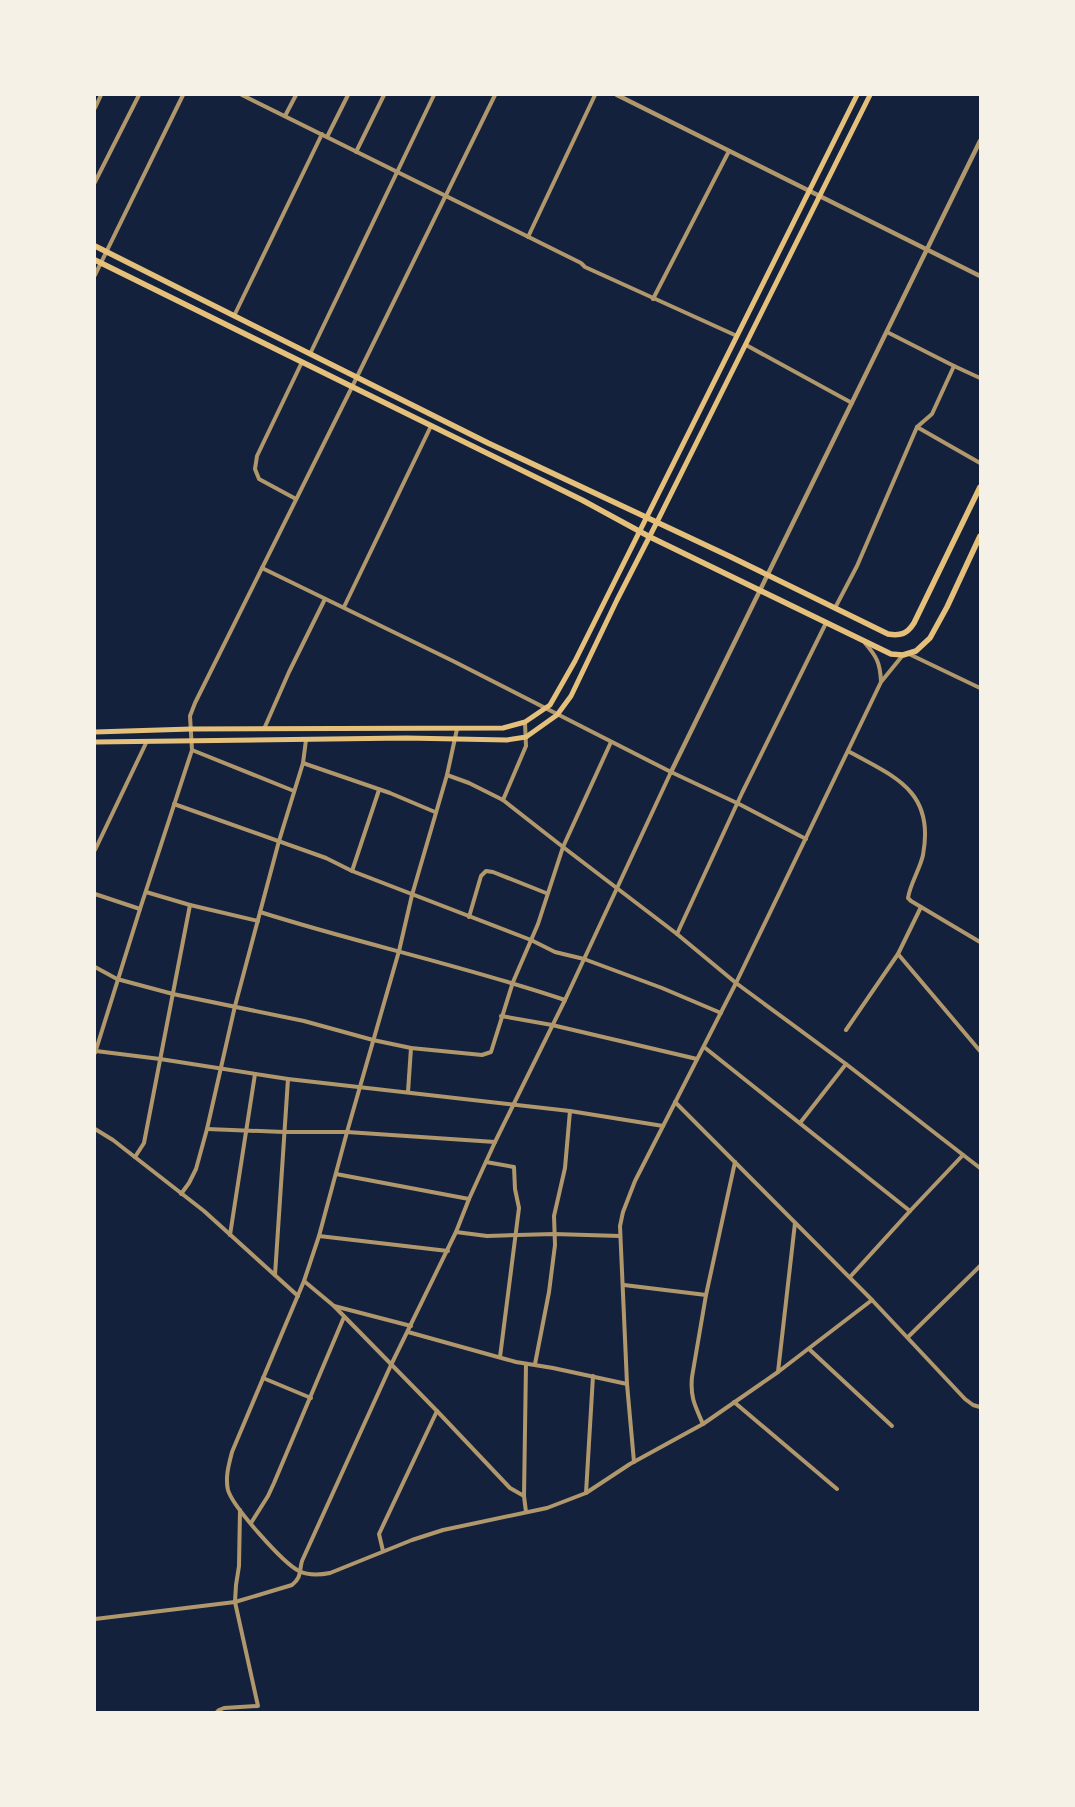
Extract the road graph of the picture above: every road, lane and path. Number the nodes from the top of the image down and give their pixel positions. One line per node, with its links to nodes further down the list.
1 (101, 95): 14 (street)
2 (138, 95): 22 (street)
3 (183, 95): 29 (street)
4 (242, 95): 15 (street)
5 (296, 95): 15 (street)
6 (348, 95): 17 (street)
7 (384, 95): 20 (street)
8 (434, 95): 21 (street)
9 (495, 95): 24 (street)
10 (595, 95): 26 (street)
11 (617, 95): 19 (street)
12 (857, 95): 23 (main road)
13 (870, 95): 25 (main road)
14 (95, 108)
15 (286, 116): 16 (street)
16 (322, 134): 17 (street); 34 (street)
17 (327, 137): 20 (street)
18 (980, 140): 28 (street)
19 (729, 151): 23 (street); 33 (street)
20 (356, 152): 21 (street)
21 (397, 172): 24 (street); 38 (street)
22 (95, 182)
23 (809, 191): 25 (street); 36 (main road)
24 (446, 196): 26 (street); 41 (street)
25 (820, 196): 28 (street); 37 (main road)
26 (528, 237): 33 (street)
27 (95, 246): 29 (highway)
28 (927, 250): 32 (street); 35 (street)
29 (106, 252): 30 (street); 34 (highway)
30 (98, 261): 31 (street); 39 (highway)
31 (95, 275)
32 (980, 276)
33 (653, 299): 36 (street)
34 (234, 316): 38 (highway)
35 (887, 332): 40 (street); 44 (street)
36 (737, 336): 50 (main road)
37 (746, 345): 44 (street); 51 (main road)
38 (310, 354): 41 (highway)
39 (302, 362): 43 (highway); 49 (street)
40 (954, 366): 42 (street); 46 (street)
41 (356, 377): 43 (street); 50 (highway)
42 (980, 378)
43 (352, 387): 45 (highway); 49 (street)
44 (852, 403): 56 (street)
45 (431, 426): 52 (highway); 61 (street)
46 (917, 427): 47 (street); 62 (street)
47 (980, 463)
48 (980, 487): 62 (highway)
49 (296, 499): 55 (street)
50 (647, 517): 51 (highway); 52 (main road)
51 (657, 522): 54 (main road); 56 (highway)
52 (640, 531): 54 (highway); 58 (main road)
53 (980, 536): 65 (highway)
54 (650, 537): 57 (highway); 60 (main road)
55 (262, 568): 59 (street); 71 (street)
56 (769, 576): 57 (street); 62 (highway)
57 (762, 590): 63 (highway); 85 (street)
58 (607, 595): 60 (main road); 68 (main road)
59 (325, 599): 61 (street); 72 (street)
60 (617, 600): 69 (main road)
61 (344, 607): 68 (street)
62 (835, 608)
63 (826, 623): 64 (highway); 91 (street)
64 (864, 641): 65 (highway); 66 (street)
65 (906, 654): 66 (street); 67 (street)
66 (881, 682): 83 (street)
67 (980, 688)
68 (545, 708): 69 (street); 70 (main road)
69 (558, 715): 75 (main road); 81 (street)
70 (525, 722): 73 (main road); 75 (street)
71 (190, 729): 72 (main road); 74 (main road); 78 (street)
72 (264, 729): 73 (main road)
73 (457, 729): 76 (street)
74 (95, 732)
75 (526, 737): 76 (main road); 89 (street)
76 (456, 738): 79 (main road); 86 (street)
77 (147, 740): 78 (main road); 80 (main road); 96 (street)
78 (192, 740): 79 (main road); 82 (street)
79 (306, 740): 84 (street)
80 (95, 742)
81 (611, 742): 85 (street); 95 (street)
82 (192, 750): 88 (street); 90 (street)
83 (848, 751): 93 (street); 104 (street)
84 (303, 763): 87 (street); 88 (street)
85 (671, 772): 91 (street); 98 (street)
86 (447, 775): 89 (street); 92 (street)
87 (379, 790): 92 (street); 97 (street)
88 (294, 791): 94 (street)
89 (503, 800): 95 (street)
90 (174, 804): 94 (street); 99 (street)
91 (739, 804): 93 (street); 109 (street)
92 (435, 812): 102 (street)
93 (806, 839): 118 (street)
94 (279, 841): 97 (street); 106 (street)
95 (562, 848): 98 (street); 100 (street)
96 (95, 850)
97 (352, 871): 102 (street)
98 (617, 887): 109 (street); 114 (street)
99 (146, 892): 103 (street); 105 (street)
100 (546, 893): 107 (street); 110 (street)
101 (95, 894): 105 (street)
102 (412, 895): 107 (street); 112 (street)
103 (190, 905): 108 (street); 119 (street)
104 (920, 907): 111 (street); 113 (street)
105 (140, 909): 116 (street)
106 (260, 912): 108 (street); 112 (street)
107 (469, 917): 110 (street)
108 (258, 921): 121 (street)
109 (677, 934): 118 (street)
110 (531, 940): 114 (street); 117 (street)
111 (980, 942)
112 (399, 951): 117 (street); 126 (street)
113 (898, 954): 125 (street); 129 (street)
114 (584, 959): 120 (street); 122 (street)
115 (95, 967): 116 (street)
116 (118, 979): 119 (street); 130 (street)
117 (513, 982): 120 (street); 123 (street)
118 (736, 983): 122 (street); 133 (street)
119 (173, 994): 121 (street); 131 (street)
120 (565, 1000): 124 (street)
121 (235, 1006): 126 (street); 134 (street)
122 (721, 1013): 127 (street)
123 (501, 1016): 124 (street); 128 (street)
124 (552, 1025): 132 (street); 140 (street)
125 (846, 1030)
126 (373, 1040): 128 (street); 137 (street)
127 (704, 1047): 132 (street); 142 (street)
128 (411, 1048): 138 (street)
129 (980, 1051)
130 (95, 1052): 131 (street)
131 (160, 1058): 134 (street); 151 (street)
132 (697, 1059): 139 (street)
133 (846, 1064): 142 (street); 150 (street)
134 (220, 1069): 135 (street); 145 (street)
135 (254, 1074): 136 (street); 146 (street)
136 (288, 1079): 137 (street); 147 (street)
137 (360, 1086): 138 (street); 148 (street)
138 (408, 1092): 140 (street)
139 (676, 1102): 143 (street); 153 (street)
140 (513, 1105): 141 (street); 149 (street)
141 (570, 1111): 143 (street); 161 (street)
142 (800, 1123): 158 (street)
143 (663, 1126): 165 (street)
144 (95, 1129): 151 (street)
145 (207, 1129): 146 (street); 156 (street)
146 (246, 1130): 147 (street); 162 (street)
147 (284, 1132): 148 (street); 168 (street)
148 (346, 1132): 149 (street); 155 (street)
149 (495, 1142): 152 (street)
150 (963, 1155): 154 (street); 158 (street)
151 (135, 1157): 156 (street)
152 (486, 1162): 157 (street); 164 (street)
153 (735, 1162): 159 (street); 172 (street)
154 (980, 1168)
155 (336, 1174): 157 (street); 163 (street)
156 (181, 1194): 162 (street)
157 (469, 1199): 160 (street)
158 (910, 1211): 169 (street)
159 (795, 1222): 169 (street); 185 (street)
160 (456, 1232): 164 (street); 166 (street)
161 (554, 1234): 164 (street); 165 (street); 183 (street)
162 (230, 1235): 168 (street)
163 (319, 1236): 166 (street); 170 (street)
164 (516, 1236): 181 (street)
165 (620, 1236): 171 (street)
166 (448, 1251): 177 (street)
167 (980, 1266): 179 (street)
168 (275, 1275): 173 (street)
169 (850, 1277): 174 (street)
170 (304, 1281): 173 (street); 175 (street)
171 (624, 1285): 172 (street); 188 (street)
172 (706, 1295): 193 (street)
173 (298, 1296): 187 (street)
174 (872, 1300): 179 (street); 180 (street)
175 (334, 1306): 176 (street); 177 (street)
176 (344, 1317): 184 (street); 189 (street)
177 (411, 1326): 178 (street)
178 (408, 1332): 181 (street); 184 (street)
179 (908, 1337): 191 (street)
180 (808, 1349): 185 (street); 194 (street)
181 (500, 1357): 182 (street)
182 (526, 1364): 183 (street); 198 (street)
183 (535, 1364): 186 (street)
184 (391, 1366): 192 (street); 203 (street)
185 (778, 1372): 190 (street)
186 (593, 1376): 188 (street); 197 (street)
187 (263, 1378): 189 (street); 199 (street)
188 (627, 1384): 195 (street)
189 (311, 1398): 201 (street)
190 (734, 1402): 193 (street); 196 (street)
191 (980, 1407)
192 (437, 1411): 198 (street); 202 (street)
193 (703, 1424): 195 (street)
194 (892, 1426)
195 (634, 1462): 197 (street)
196 (837, 1489)
197 (586, 1493): 200 (street)
198 (524, 1496): 200 (street)
199 (240, 1510): 201 (street); 204 (street)
200 (526, 1512): 202 (street)
201 (251, 1523): 203 (street)
202 (383, 1551): 203 (street)
203 (301, 1572): 204 (street)
204 (235, 1602): 205 (street); 206 (street)
205 (95, 1619)
206 (217, 1712)

